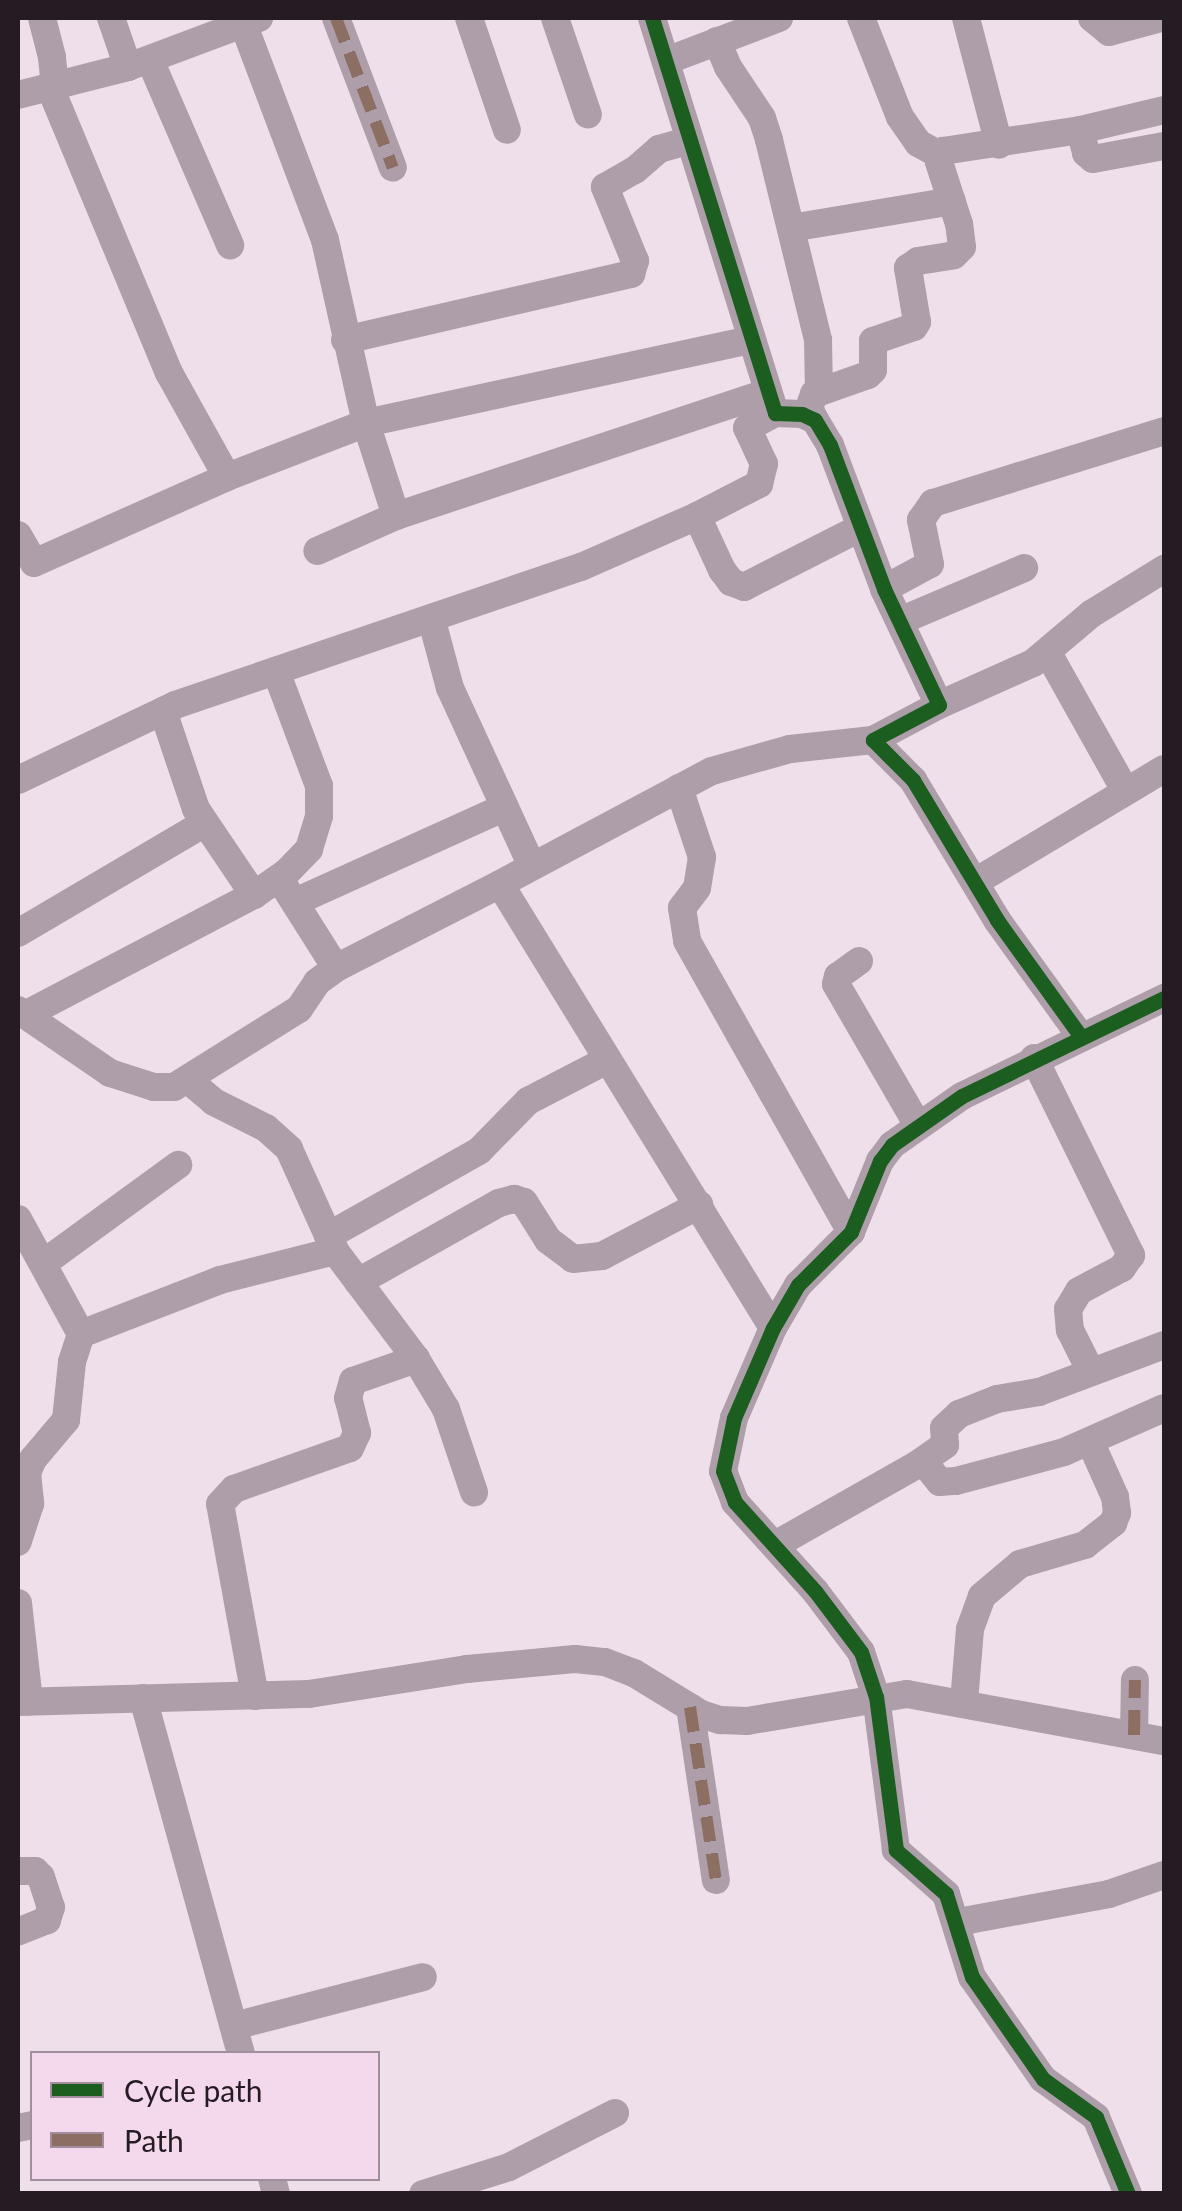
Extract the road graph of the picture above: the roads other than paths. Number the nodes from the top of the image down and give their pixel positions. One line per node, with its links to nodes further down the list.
1 (42, 18): 16 (street)
2 (111, 18): 15 (street)
3 (336, 18): 26 (street)
4 (469, 18): 20 (street)
5 (555, 18): 19 (street)
6 (652, 18): 14 (street)
7 (779, 18): 13 (street)
8 (861, 18): 25 (street)
9 (966, 18): 23 (street)
10 (1092, 18): 11 (street)
11 (1160, 18)
12 (252, 20): 15 (street); 30 (street)
13 (717, 41): 14 (street); 28 (street)
14 (666, 60): 22 (street)
15 (139, 64): 16 (street); 29 (street)
16 (50, 86): 17 (street); 37 (street)
17 (18, 95)
18 (1164, 110): 21 (street)
19 (588, 116)
20 (508, 130)
21 (1080, 130): 23 (street); 24 (street)
22 (690, 140): 30 (street); 31 (street)
23 (999, 145): 25 (street)
24 (1164, 146)
25 (940, 155): 27 (street)
26 (392, 168)
27 (952, 201): 28 (street); 32 (street)
28 (790, 228): 32 (street)
29 (230, 245)
30 (346, 340): 35 (street)
31 (750, 340): 33 (street); 35 (street)
32 (819, 390): 34 (street)
33 (772, 402): 34 (street); 38 (street); 39 (street)
34 (814, 420): 40 (street)
35 (366, 423): 37 (street); 38 (street)
36 (1164, 432): 45 (street)
37 (227, 477): 41 (street)
38 (396, 516): 42 (street)
39 (697, 516): 40 (street); 46 (street)
40 (860, 528): 45 (street)
41 (18, 535)
42 (317, 551)
43 (1024, 568): 47 (street)
44 (1164, 569): 48 (street)
45 (884, 588): 47 (street)
46 (432, 620): 49 (street); 57 (street)
47 (900, 622): 50 (street)
48 (1048, 653): 50 (street); 56 (street)
49 (276, 671): 51 (street); 60 (street)
50 (939, 706): 52 (street)
51 (162, 711): 54 (street); 58 (street)
52 (873, 740): 55 (street); 61 (street)
53 (1164, 769): 56 (street)
54 (18, 780)
55 (680, 788): 59 (street); 78 (street)
56 (1125, 790): 61 (street)
57 (505, 807): 59 (street); 64 (street)
58 (205, 823): 63 (street); 65 (street)
59 (532, 866): 62 (street)
60 (279, 877): 63 (street); 64 (street)
61 (975, 882): 70 (street)
62 (500, 884): 67 (street); 72 (street)
63 (254, 895): 69 (street)
64 (295, 902): 67 (street)
65 (18, 932)
66 (860, 961): 74 (street)
67 (336, 968): 73 (street)
68 (1164, 998): 70 (street)
69 (21, 1013): 73 (street)
70 (1081, 1037): 71 (street)
71 (1034, 1058): 74 (street); 86 (street)
72 (607, 1060): 76 (street); 79 (street)
73 (188, 1080): 79 (street)
74 (917, 1124): 78 (street)
75 (178, 1165): 80 (street)
76 (698, 1204): 81 (street); 82 (street)
77 (18, 1220): 80 (street)
78 (852, 1232): 82 (street)
79 (331, 1244): 81 (street); 83 (street)
80 (45, 1262): 83 (street)
81 (358, 1282): 85 (street)
82 (773, 1328): 93 (street)
83 (80, 1334): 90 (street)
84 (1164, 1345): 86 (street)
85 (416, 1359): 91 (street); 96 (street)
86 (1090, 1370): 89 (street)
87 (1164, 1408): 88 (street)
88 (1090, 1441): 89 (street); 100 (street)
89 (918, 1464): 93 (street)
90 (22, 1469): 92 (street)
91 (474, 1492)
92 (18, 1542)
93 (774, 1545): 97 (street)
94 (18, 1603): 99 (street)
95 (1136, 1680): 102 (street)
96 (255, 1696): 98 (street); 101 (street)
97 (876, 1697): 100 (street); 101 (street); 107 (street)
98 (143, 1698): 99 (street); 110 (street)
99 (23, 1702)
100 (964, 1702): 102 (street)
101 (690, 1706): 106 (street)
102 (1134, 1735): 103 (street)
103 (1164, 1741)
104 (18, 1871): 108 (street)
105 (1164, 1875): 107 (street)
106 (716, 1880)
107 (958, 1922): 114 (street)
108 (18, 1932)
109 (422, 1978): 110 (street)
110 (234, 2026): 111 (street)
111 (240, 2051)
112 (614, 2113): 113 (street)
113 (423, 2194)
114 (1128, 2194)

